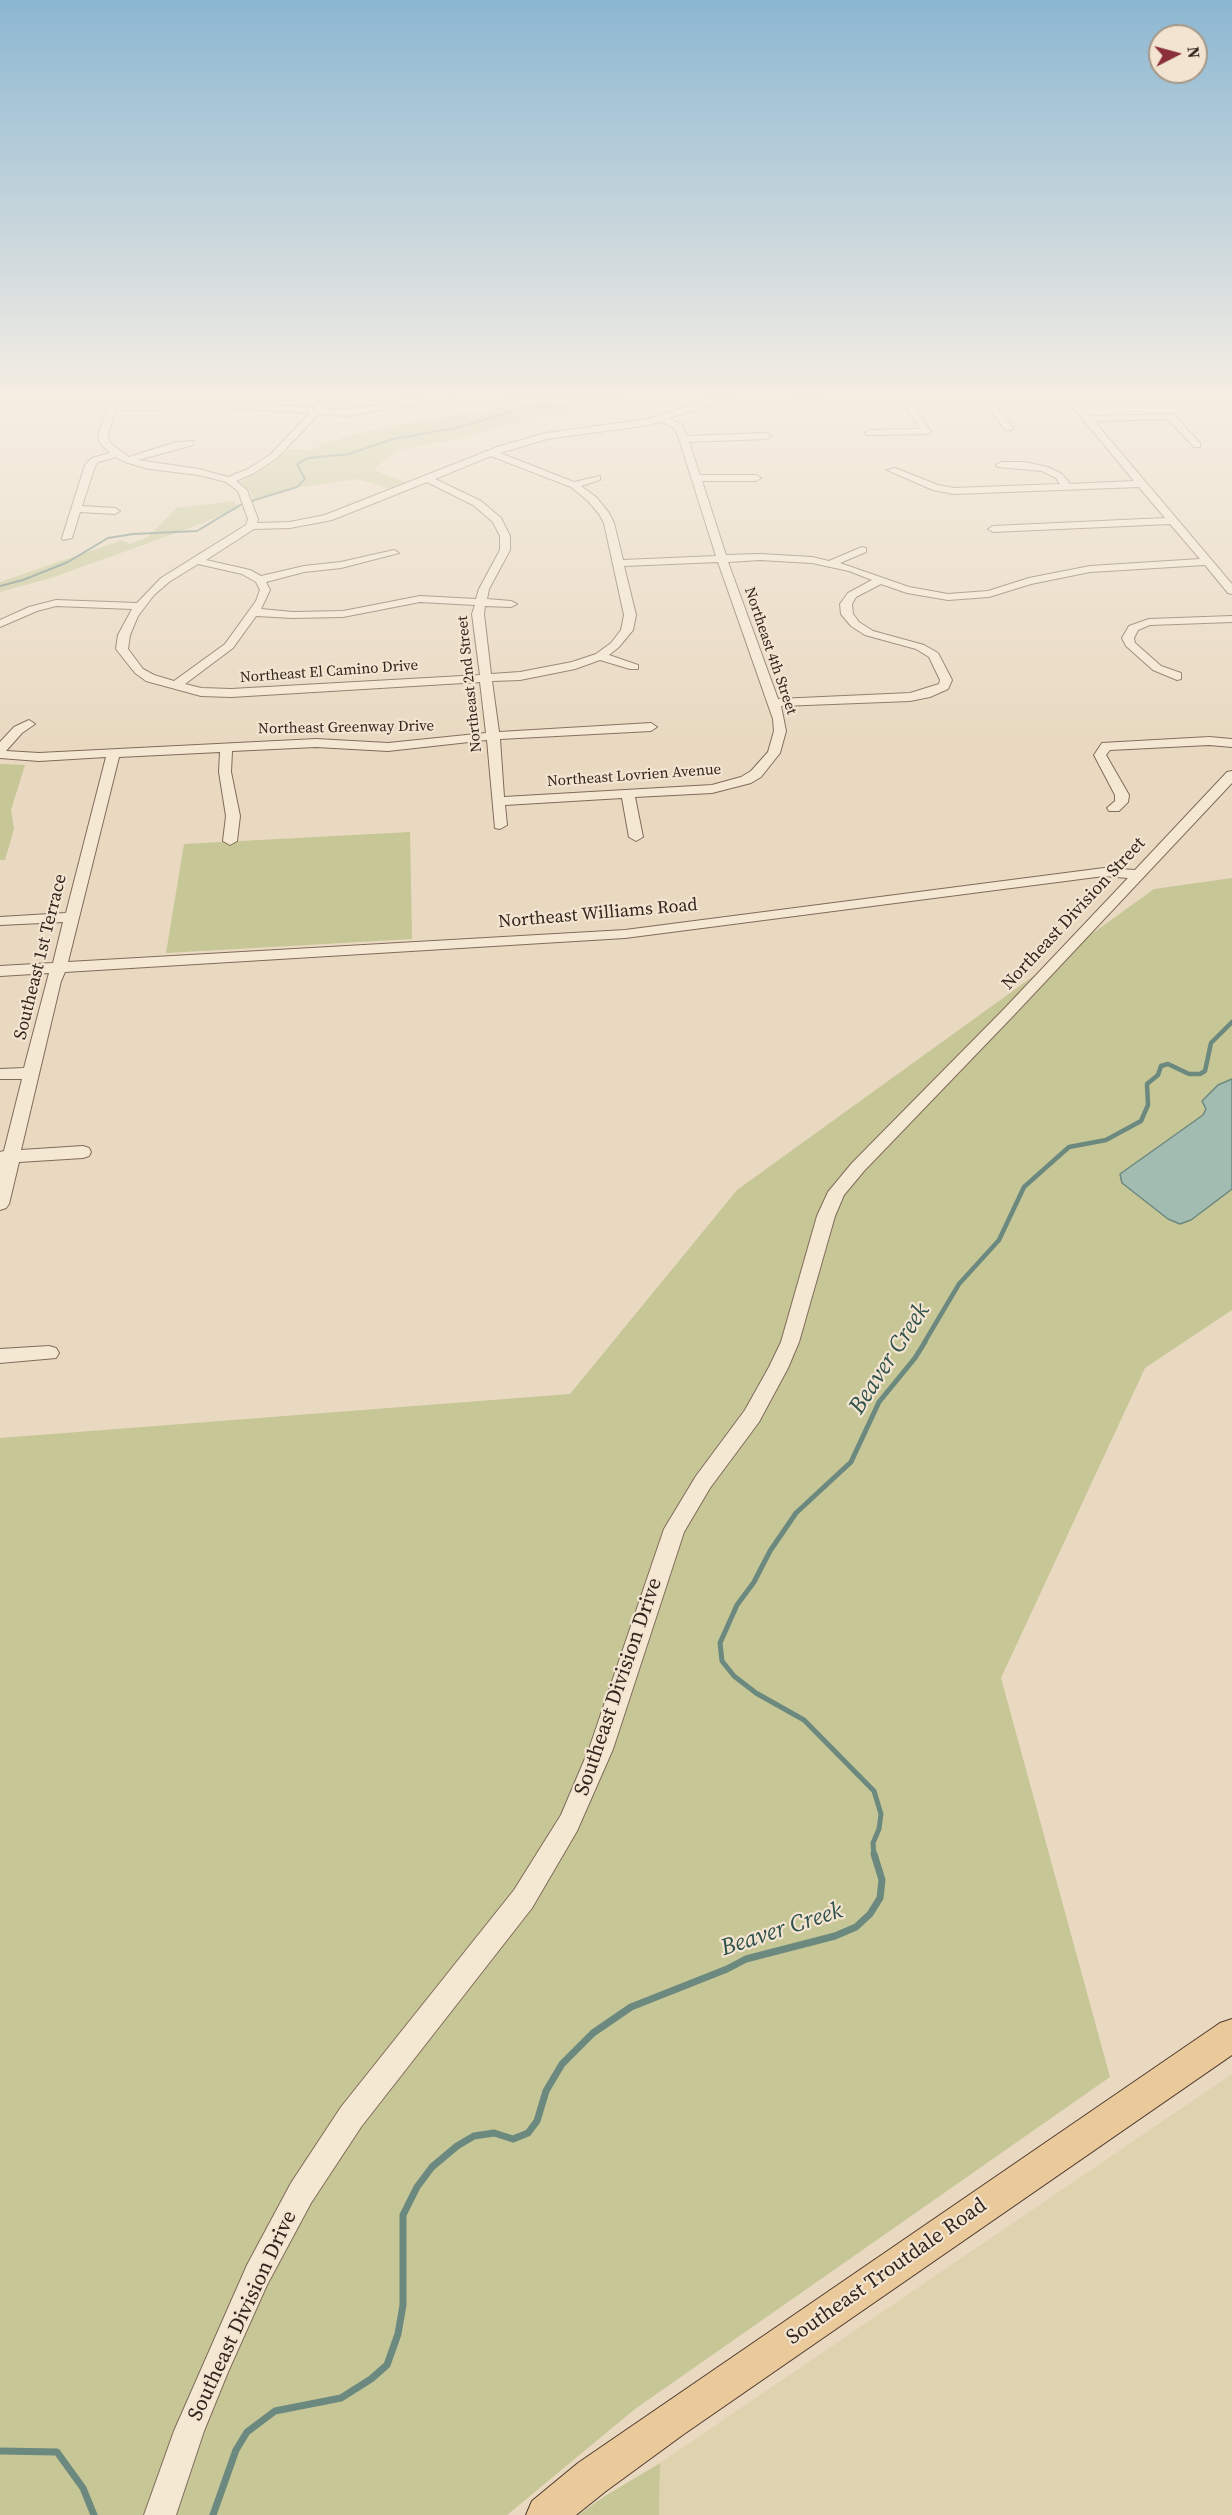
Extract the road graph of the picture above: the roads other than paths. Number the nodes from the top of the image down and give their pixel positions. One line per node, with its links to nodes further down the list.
1 (75, 512): 11 (street)
2 (250, 512): 9 (street)
3 (345, 512): 9 (street)
4 (490, 512): 22 (street, Northeast 2nd Street)
5 (603, 512): 17 (street)
6 (707, 512): 14 (street, Northeast 4th Street)
7 (1166, 512): 8 (street)
8 (1173, 521): 10 (street); 16 (street)
9 (251, 526): 15 (street)
10 (993, 529)
11 (67, 538)
12 (862, 550): 18 (street)
13 (394, 553): 19 (street)
14 (722, 559): 17 (street); 18 (street); 37 (street, Northeast 4th Street)
15 (197, 561): 19 (street); 24 (street)
16 (1207, 562): 20 (street); 21 (street)
17 (618, 563): 32 (street)
18 (832, 563): 20 (street)
19 (260, 580): 25 (street)
20 (881, 580): 37 (street)
21 (1232, 591)
22 (479, 602): 23 (street); 26 (street); 35 (street, Northeast 2nd Street)
23 (511, 604)
24 (139, 606): 28 (street); 30 (street)
25 (254, 612): 26 (street); 36 (street)
26 (343, 614): 29 (street)
27 (1232, 619): 34 (street)
28 (0, 624)
29 (346, 629)
30 (122, 649): 31 (street); 36 (street)
31 (108, 651)
32 (600, 656): 33 (street); 35 (street, Northeast El Camino Drive)
33 (634, 667)
34 (1178, 676)
35 (486, 678): 36 (street, Northeast El Camino Drive); 41 (street, Northeast 2nd Street)
36 (175, 686)
37 (774, 703): 40 (street, Northeast 4th Street)
38 (29, 724): 44 (street)
39 (651, 727): 41 (street, Northeast Greenway Drive)
40 (780, 732): 47 (street, Northeast Lovrien Avenue)
41 (493, 736): 43 (street, Northeast Greenway Drive); 48 (street, Northeast 2nd Street)
42 (1232, 743): 49 (street)
43 (226, 748): 45 (street, Northeast Greenway Drive); 52 (street)
44 (0, 752): 45 (street, Northeast Greenway Drive)
45 (113, 754): 54 (street, Southeast 1st Terrace)
46 (1232, 775): 53 (street, Northeast Division Street)
47 (628, 795): 48 (street, Northeast Lovrien Avenue); 51 (street)
48 (498, 801): 50 (street, Northeast 2nd Street)
49 (1114, 808)
50 (500, 825)
51 (636, 837)
52 (230, 841)
53 (1137, 874): 56 (street, Northeast Williams Road); 60 (street, Northeast Division Street)
54 (71, 917): 55 (street); 56 (street, Southeast 1st Terrace)
55 (0, 921)
56 (59, 968): 57 (street, Northeast Williams Road); 58 (street, Southeast 1st Terrace)
57 (0, 971)
58 (32, 1073): 59 (street); 62 (street, Southeast 1st Terrace)
59 (0, 1074)
60 (944, 1078): 67 (street, Southeast Division Drive)
61 (82, 1152): 62 (street)
62 (6, 1157): 63 (street, Southeast 1st Terrace)
63 (0, 1204)
64 (49, 1353): 65 (street)
65 (0, 1356)
66 (1232, 2035): 68 (main road, Southeast Troutdale Road)
67 (160, 2515)
68 (546, 2515)

